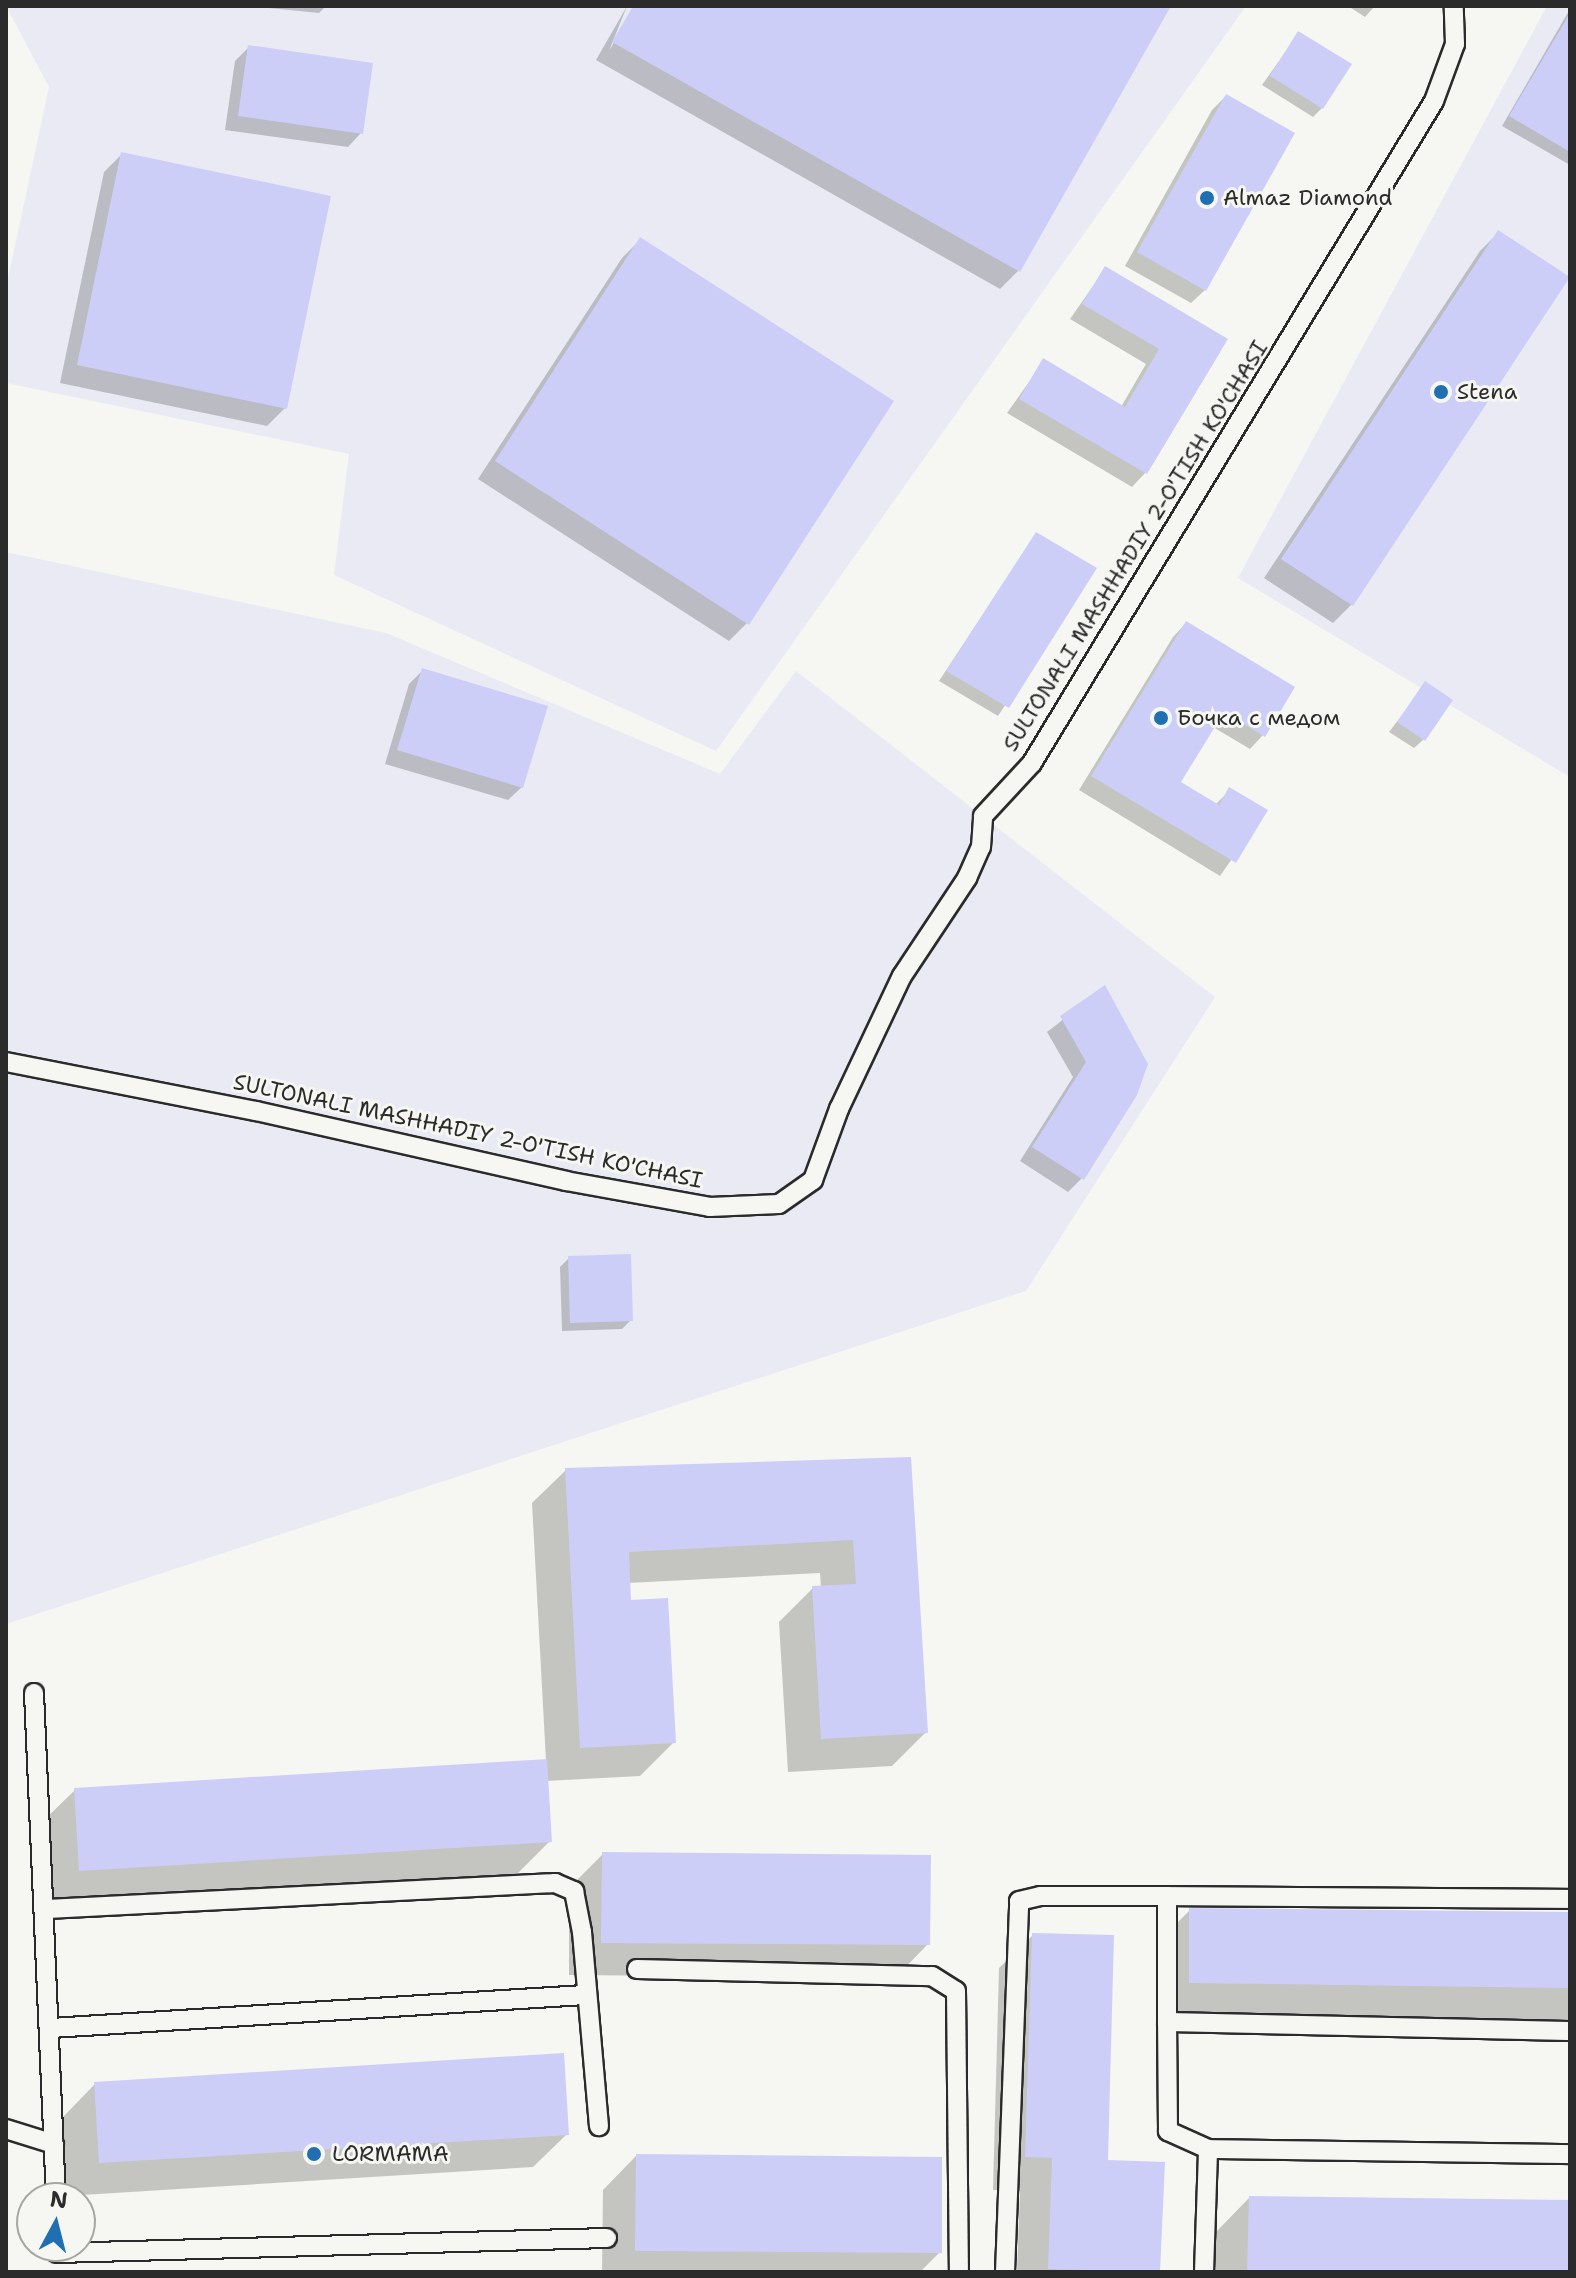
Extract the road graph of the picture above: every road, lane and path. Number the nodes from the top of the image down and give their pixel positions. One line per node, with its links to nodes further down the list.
1 (1454, 6): 2 (lane, SULTONALI MASHHADIY 2-O'TISH KO'CHASI)
2 (6, 1062)
3 (34, 1693): 6 (lane)
4 (1167, 1896): 5 (lane); 9 (lane); 21 (lane)
5 (1570, 1899)
6 (47, 1909): 8 (lane); 10 (lane)
7 (637, 1969): 20 (lane)
8 (585, 1995): 10 (lane); 12 (lane)
9 (1167, 2022): 11 (lane); 15 (lane)
10 (51, 2028): 14 (lane)
11 (1570, 2031)
12 (599, 2126)
13 (6, 2129): 14 (lane)
14 (54, 2144): 17 (lane)
15 (1208, 2149): 16 (lane); 22 (lane)
16 (1570, 2154)
17 (55, 2182)
18 (607, 2238): 19 (lane)
19 (96, 2256)
20 (959, 2272)
21 (1005, 2272)
22 (1204, 2272)

